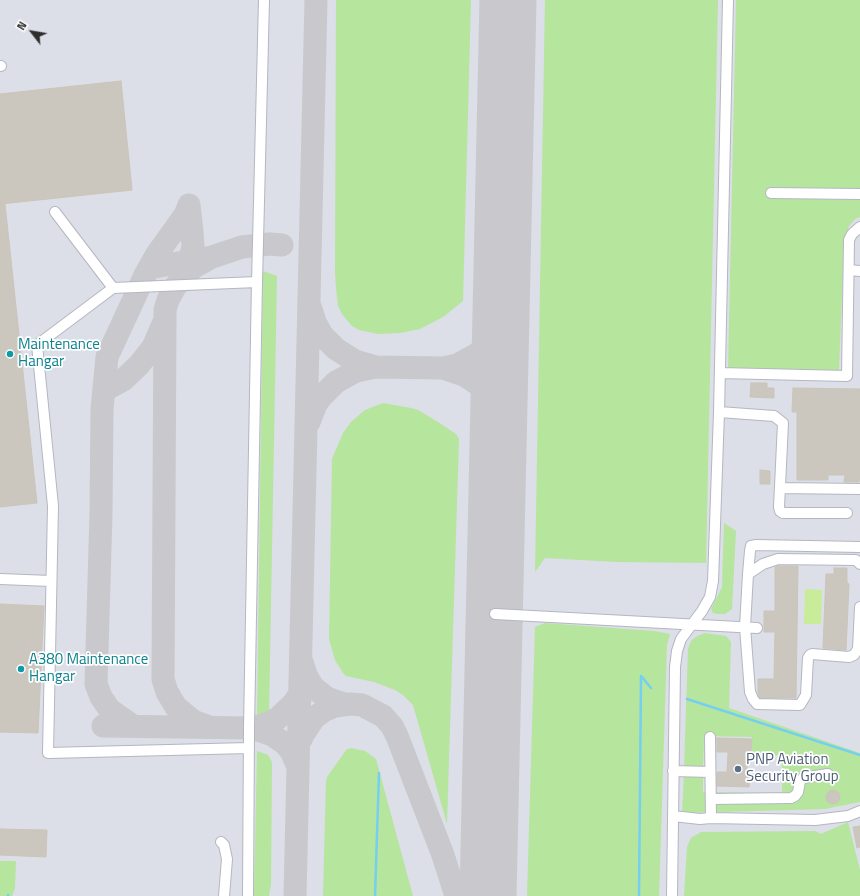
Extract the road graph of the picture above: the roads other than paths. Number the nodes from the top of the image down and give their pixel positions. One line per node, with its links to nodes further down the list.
1 (264, 0): 9 (lane)
2 (728, 0): 11 (lane)
3 (771, 193): 4 (lane)
4 (860, 194)
5 (55, 212): 10 (lane)
6 (860, 227): 7 (lane)
7 (849, 270): 8 (lane); 11 (lane)
8 (860, 271)
9 (257, 282): 10 (lane); 27 (lane)
10 (113, 288): 20 (lane)
11 (720, 373): 12 (lane)
12 (719, 412): 13 (lane); 23 (lane)
13 (780, 488): 14 (lane); 15 (lane)
14 (860, 489)
15 (847, 513)
16 (860, 547): 18 (lane)
17 (860, 564): 18 (lane)
18 (748, 574): 24 (lane)
19 (0, 579): 20 (lane)
20 (51, 581): 27 (lane)
21 (860, 607): 24 (lane)
22 (495, 614): 23 (lane)
23 (691, 624): 24 (lane); 28 (lane)
24 (745, 627): 25 (lane)
25 (758, 628)
26 (710, 737): 29 (lane)
27 (249, 748): 37 (lane)
28 (674, 771): 29 (lane); 33 (lane)
29 (710, 772): 31 (lane)
30 (828, 774): 31 (lane)
31 (711, 799): 34 (lane)
32 (860, 811): 34 (lane)
33 (673, 816): 34 (lane); 38 (lane)
34 (712, 818)
35 (221, 842): 36 (lane)
36 (224, 896)
37 (248, 896)
38 (672, 896)

